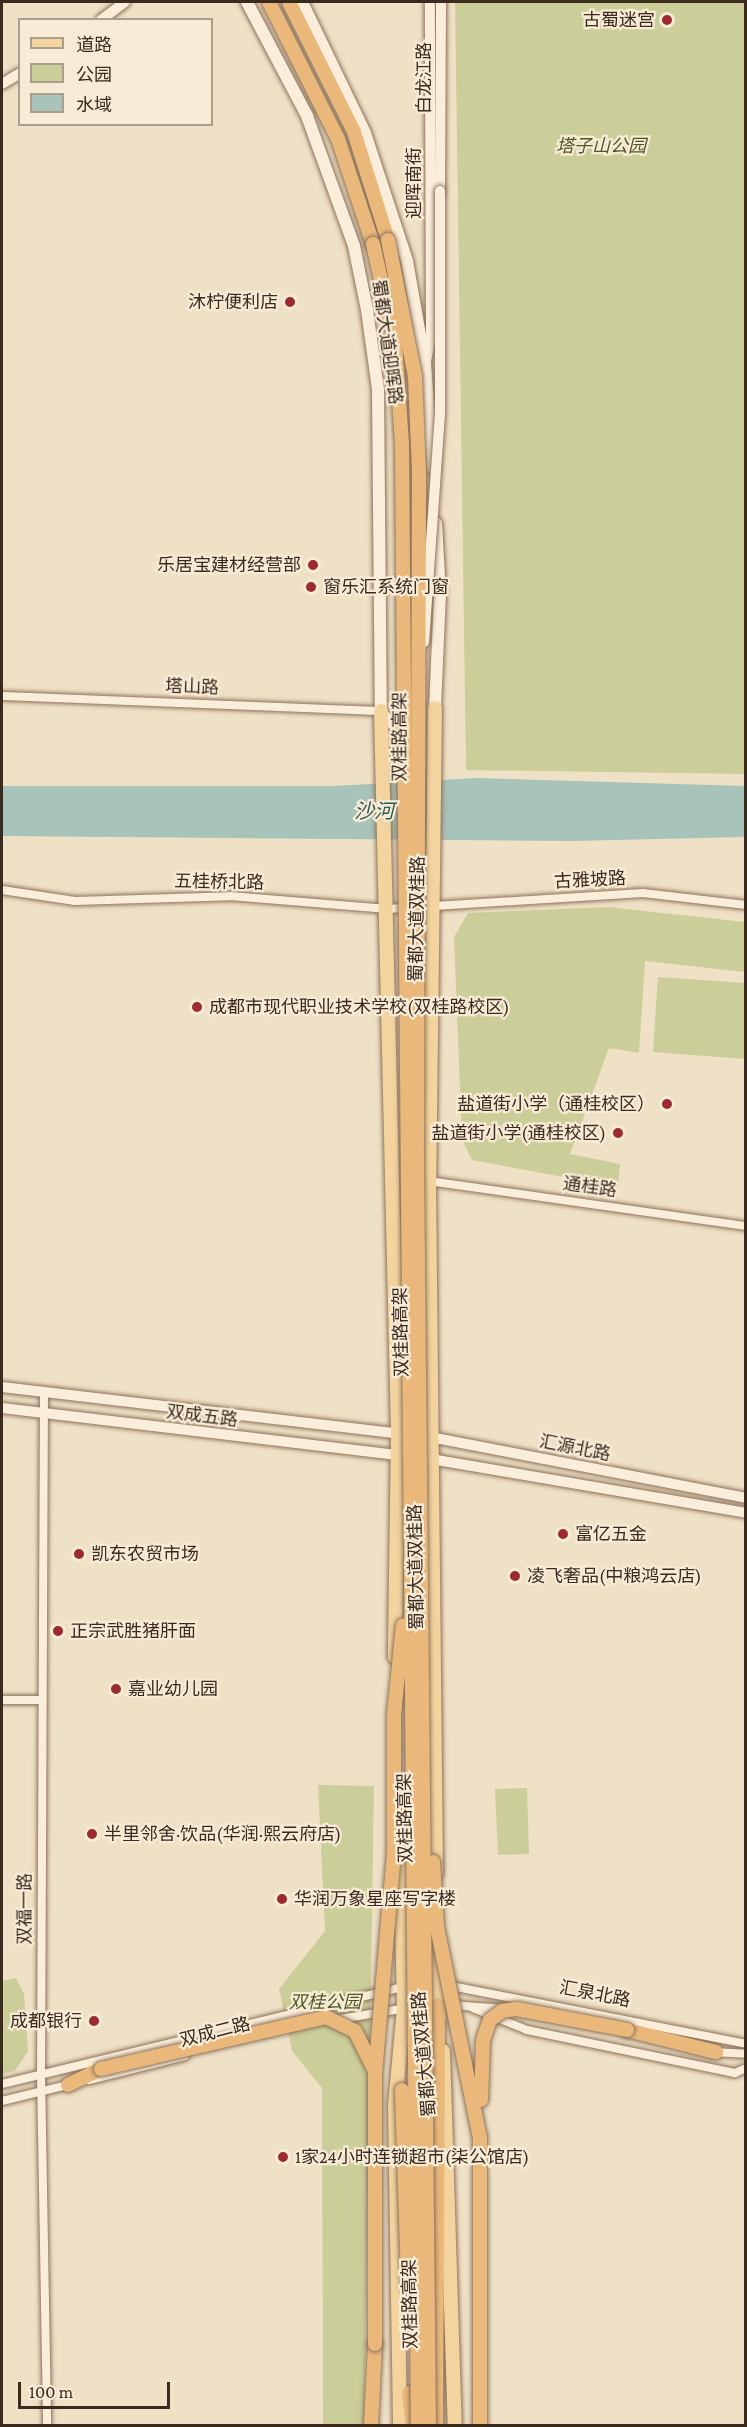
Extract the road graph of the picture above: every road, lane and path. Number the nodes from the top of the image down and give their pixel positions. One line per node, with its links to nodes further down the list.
1 (125, 2): 8 (street)
2 (247, 2): 17 (main road, 蜀都大道迎晖路)
3 (269, 2): 34 (highway, 双桂路高架, bridge)
4 (289, 2): 12 (highway)
5 (303, 2): 9 (main road, 蜀都大道迎晖路)
6 (430, 2): 13 (street, 迎晖南街)
7 (441, 2): 15 (street, 白龙江路, bridge)
8 (104, 18)
9 (337, 69): 12 (main road); 13 (main road, 蜀都大道迎晖路)
10 (18, 74): 11 (street)
11 (2, 84)
12 (351, 127): 15 (highway, 双桂路高架, bridge)
13 (425, 363): 16 (main road, 蜀都大道迎晖路)
14 (2, 696): 17 (street, 塔山路)
15 (418, 708): 34 (highway, 双桂路高架, bridge)
16 (435, 708): 17 (street); 19 (main road, 蜀都大道双桂路)
17 (381, 711): 19 (street, bridge); 21 (main road, 蜀都大道双桂路)
18 (2, 890): 21 (street, 五桂桥北路)
19 (437, 904): 20 (street, 古雅坡路); 21 (street, 五桂桥北路); 22 (main road, 蜀都大道双桂路)
20 (746, 905)
21 (387, 909): 28 (main road, 蜀都大道双桂路)
22 (429, 1181): 23 (street, 通桂路); 29 (main road, 蜀都大道双桂路)
23 (746, 1226)
24 (2, 1387): 25 (street, 双成五路)
25 (44, 1393): 27 (street, 双福一路); 28 (street, 双成五路)
26 (2, 1408): 27 (street, 双成五路)
27 (44, 1414): 30 (street, 双成五路); 36 (street, 双福一路)
28 (398, 1433): 29 (street, 汇源北路); 30 (main road, 蜀都大道双桂路)
29 (433, 1437): 31 (main road, 蜀都大道双桂路); 32 (street, 汇源北路)
30 (398, 1456): 31 (street, 汇源北路); 38 (main road, 蜀都大道双桂路)
31 (432, 1458): 33 (street, 汇源北路); 37 (main road, 蜀都大道双桂路)
32 (746, 1498)
33 (746, 1513)
34 (415, 1557): 47 (highway, bridge); 53 (highway, bridge); 58 (highway, 双桂路高架, bridge); 59 (highway, 双桂路高架, bridge)
35 (2, 1700): 36 (street)
36 (42, 1700): 46 (street, 双福一路)
37 (436, 1984): 38 (street, 双成二路); 40 (main road, 蜀都大道双桂路); 42 (street, 汇泉北路)
38 (403, 1986): 41 (main road, 蜀都大道双桂路); 46 (street, 双成二路)
39 (464, 2004): 40 (street, 汇泉北路); 43 (street, 汇泉北路); 45 (street)
40 (438, 2005): 41 (street, 双成二路); 60 (highway); 61 (main road, 蜀都大道双桂路)
41 (404, 2008): 49 (street, 双成二路); 50 (main road); 56 (main road, 蜀都大道双桂路)
42 (746, 2044)
43 (716, 2052): 44 (street, 汇泉北路); 53 (highway, bridge)
44 (746, 2054)
45 (746, 2068)
46 (41, 2074): 48 (street, 双成二路); 51 (street, 双福一路)
47 (375, 2074): 49 (highway, bridge); 55 (highway, bridge)
48 (2, 2084)
49 (68, 2085): 51 (street, 双成二路)
50 (402, 2090): 57 (highway, bridge)
51 (43, 2091): 52 (street, 双成二路); 54 (street, 双福一路)
52 (2, 2101)
53 (480, 2138): 62 (highway, bridge)
54 (47, 2426)
55 (371, 2426)
56 (400, 2426)
57 (412, 2426)
58 (418, 2426)
59 (429, 2426)
60 (436, 2426)
61 (455, 2426)
62 (480, 2426)

